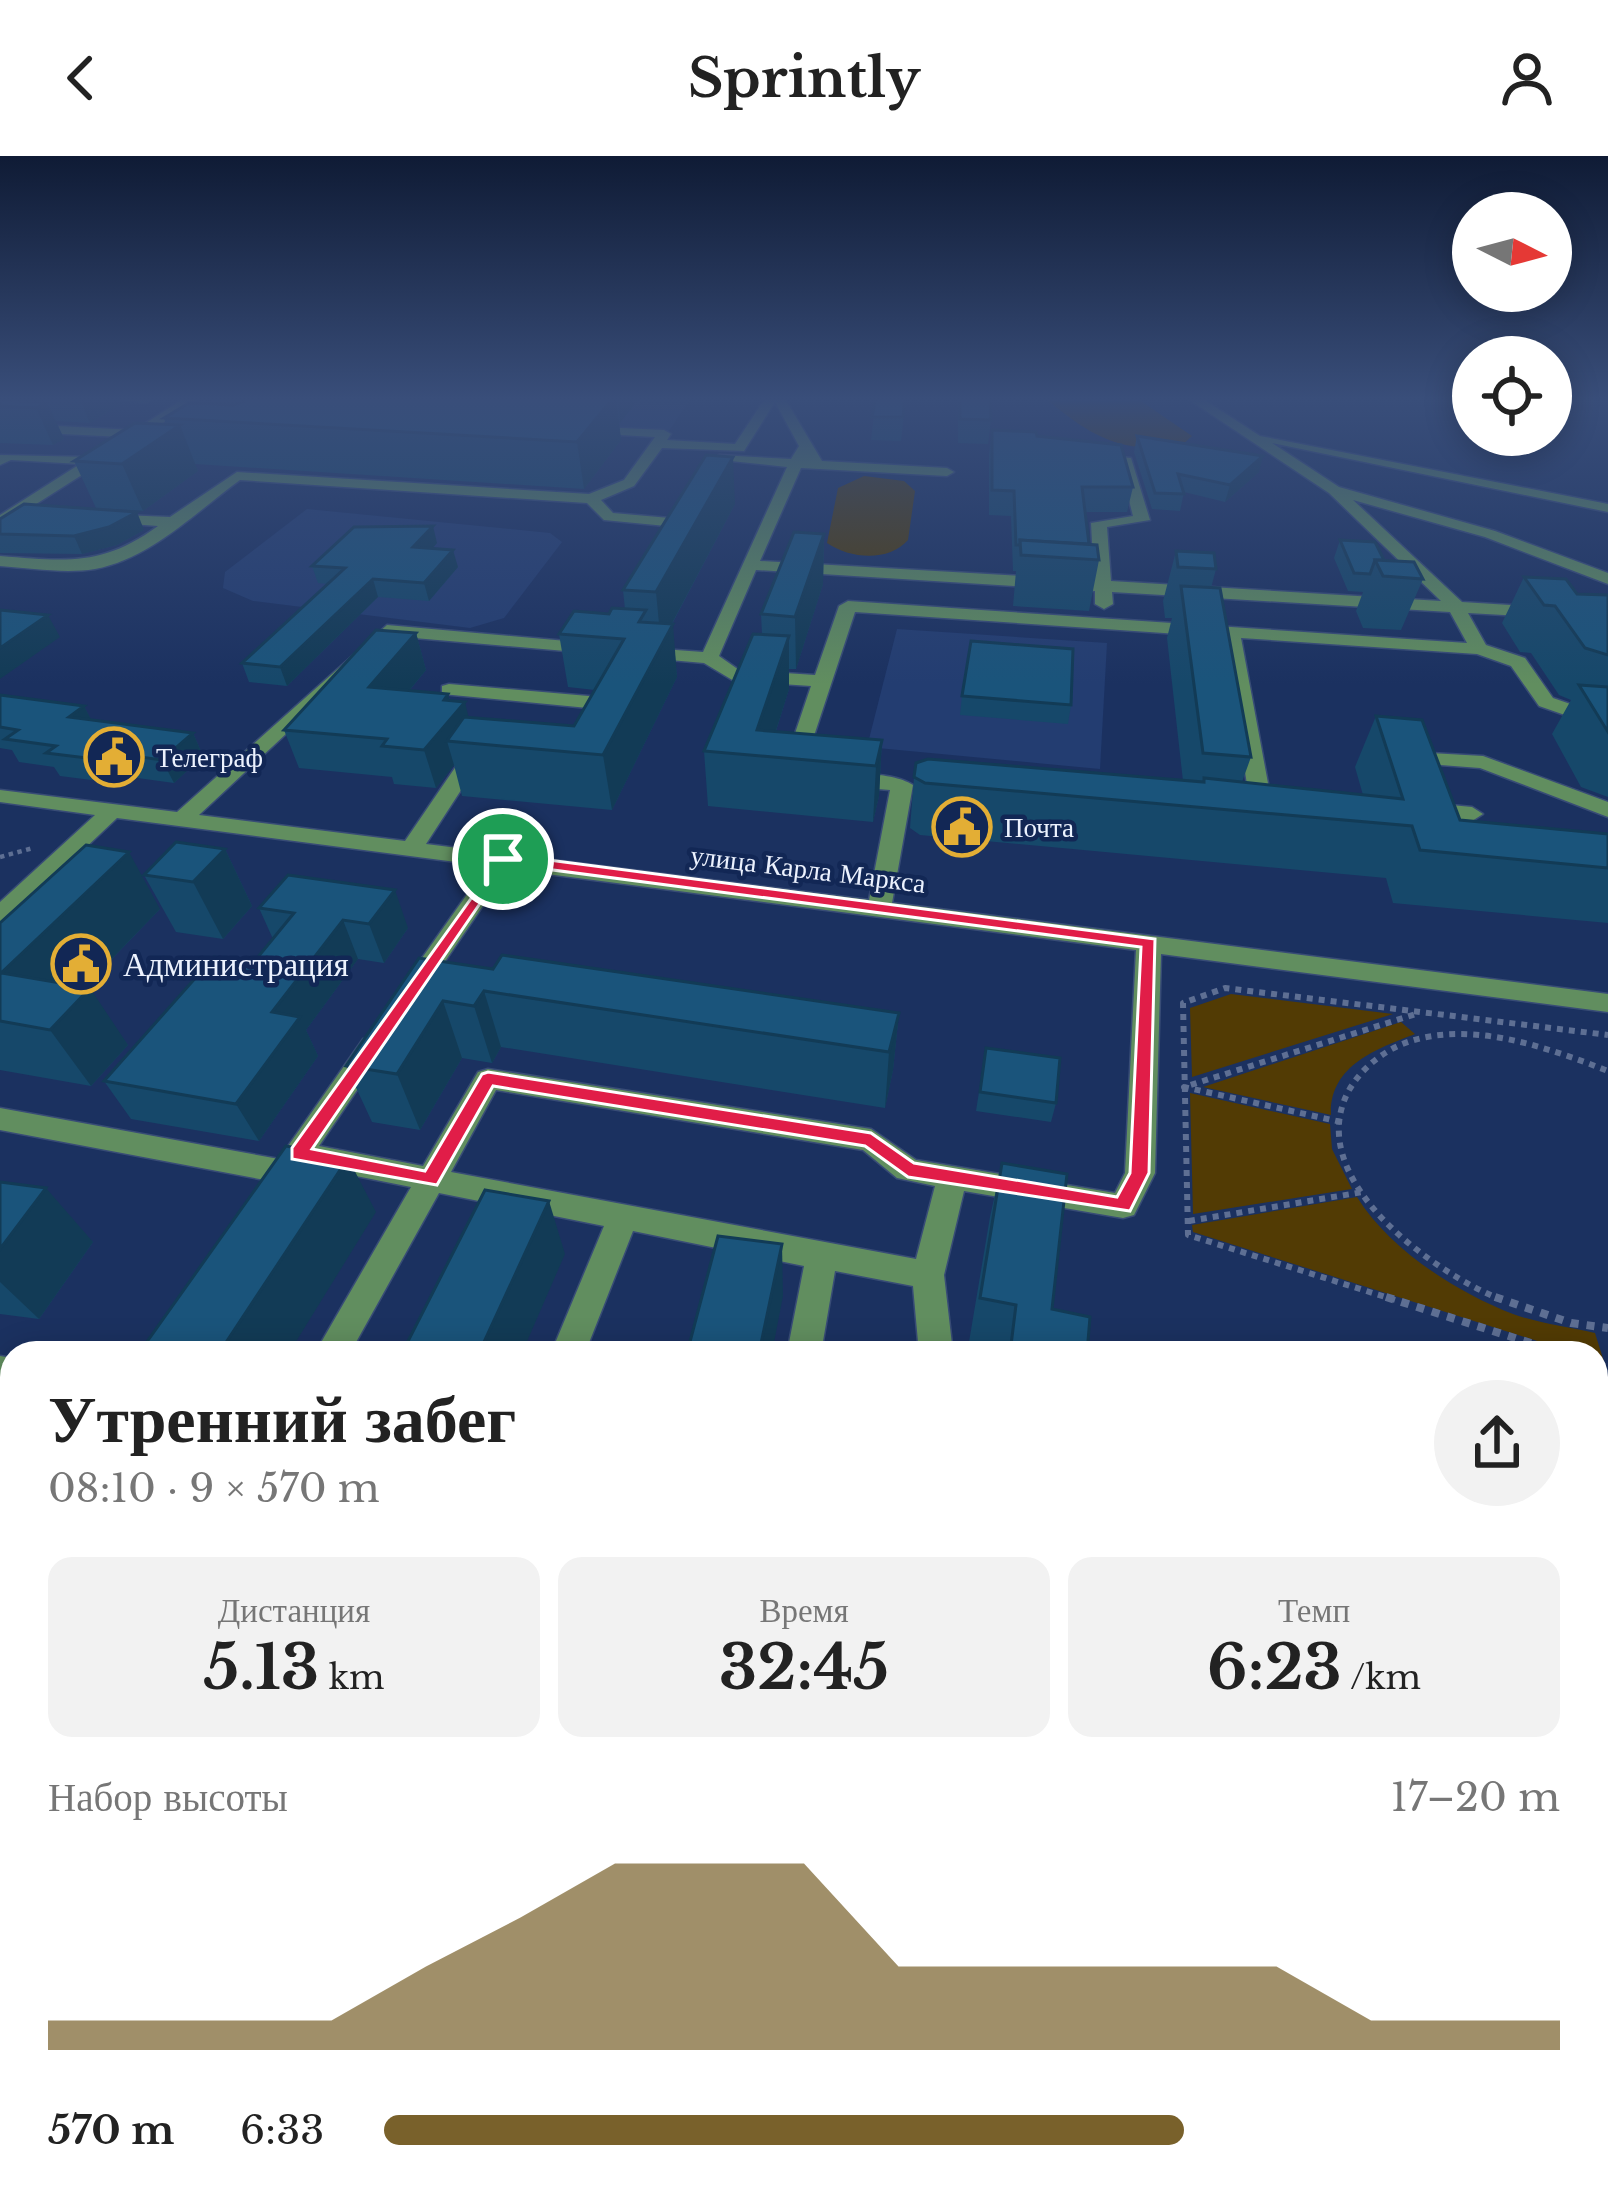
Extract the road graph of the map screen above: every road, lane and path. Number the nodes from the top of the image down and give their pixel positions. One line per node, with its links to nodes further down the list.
1 (45, 492): 13 (street)
2 (214, 492): 17 (street)
3 (490, 492): 10 (street)
4 (607, 492): 10 (street)
5 (783, 492): 23 (street)
6 (1135, 492): 25 (street)
7 (1336, 492): 20 (street)
8 (1343, 492): 11 (street)
9 (1532, 492): 12 (street)
10 (591, 499): 21 (street)
11 (1387, 505): 16 (street); 19 (street)
12 (1608, 508)
13 (16, 511): 14 (street); 18 (street)
14 (53, 514)
15 (93, 516): 17 (street)
16 (1400, 518): 19 (street); 20 (street)
17 (173, 521): 22 (street)
18 (0, 522)
19 (1450, 522): 24 (street)
20 (1376, 531): 26 (street)
21 (654, 558)
22 (0, 561)
23 (750, 565): 25 (street); 32 (street)
24 (1608, 579)
25 (1103, 586): 26 (street); 28 (street)
26 (1456, 606): 27 (street); 30 (street)
27 (1608, 616)
28 (1106, 624): 29 (street); 33 (street)
29 (1231, 632): 30 (street); 43 (street)
30 (1479, 649): 34 (street)
31 (474, 656): 32 (street); 35 (street); 42 (street)
32 (709, 658): 33 (street)
33 (822, 681): 49 (street)
34 (1608, 724)
35 (572, 752)
36 (1380, 756): 39 (street)
37 (517, 764): 46 (street)
38 (0, 796): 40 (street, улица Карла Маркса)
39 (1608, 809)
40 (112, 810): 42 (street, улица Карла Маркса); 50 (street)
41 (1472, 814): 44 (street)
42 (182, 819): 46 (street, улица Карла Маркса)
43 (1264, 827)
44 (1452, 845)
45 (33, 848): 47 (path)
46 (412, 848): 48 (street, улица Карла Маркса)
47 (0, 857)
48 (503, 859): 49 (street, улица Карла Маркса); 59 (street)
49 (879, 908): 51 (street, улица Карла Маркса)
50 (0, 914)
51 (1149, 943): 52 (street, улица Карла Маркса); 60 (street)
52 (1608, 1003)
53 (1422, 1012): 54 (path); 56 (path); 56 (path)
54 (1608, 1035)
55 (1608, 1071): 58 (path)
56 (1184, 1087): 58 (path); 64 (path)
57 (0, 1119): 59 (street)
58 (1341, 1122): 62 (path)
59 (286, 1172): 61 (street)
60 (952, 1177): 61 (street); 66 (street)
61 (430, 1179): 63 (street); 68 (street)
62 (1363, 1192): 64 (path); 67 (path)
63 (623, 1217): 65 (street); 69 (street)
64 (1187, 1221): 72 (path)
65 (822, 1256): 66 (street); 70 (street)
66 (928, 1275): 71 (street)
67 (1608, 1328)
68 (339, 1341)
69 (573, 1341)
70 (806, 1341)
71 (935, 1341)
72 (1524, 1341)

